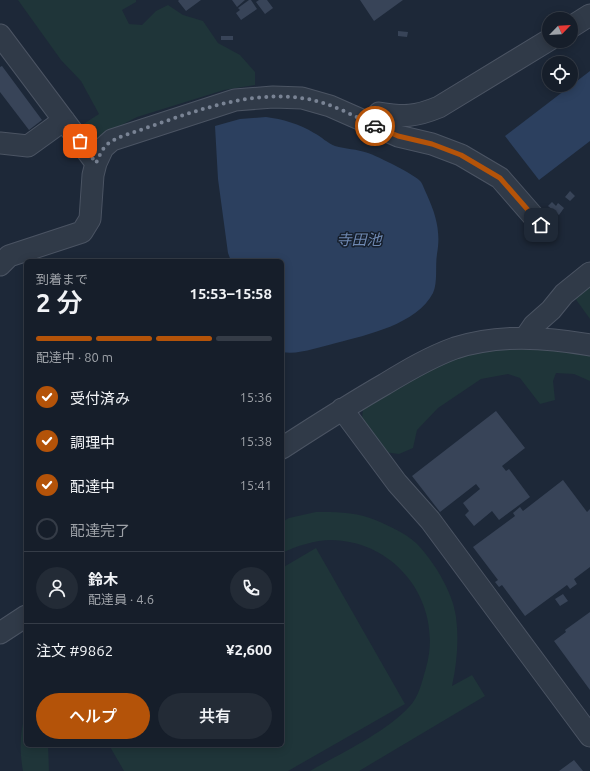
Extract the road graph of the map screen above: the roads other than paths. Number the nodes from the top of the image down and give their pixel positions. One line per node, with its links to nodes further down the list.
1 (590, 15): 2 (street)
2 (578, 23)
3 (3, 44): 5 (street)
4 (542, 44): 6 (street)
5 (64, 120): 7 (street); 8 (street)
6 (370, 124): 8 (street); 9 (street)
7 (0, 143)
8 (96, 163): 10 (street)
9 (541, 225)
10 (0, 265)
11 (590, 273): 12 (street)
12 (525, 338): 13 (street); 14 (street)
13 (590, 345)
14 (342, 409): 15 (street); 18 (street)
15 (284, 447)
16 (24, 617): 17 (street)
17 (0, 633)
18 (590, 736)

